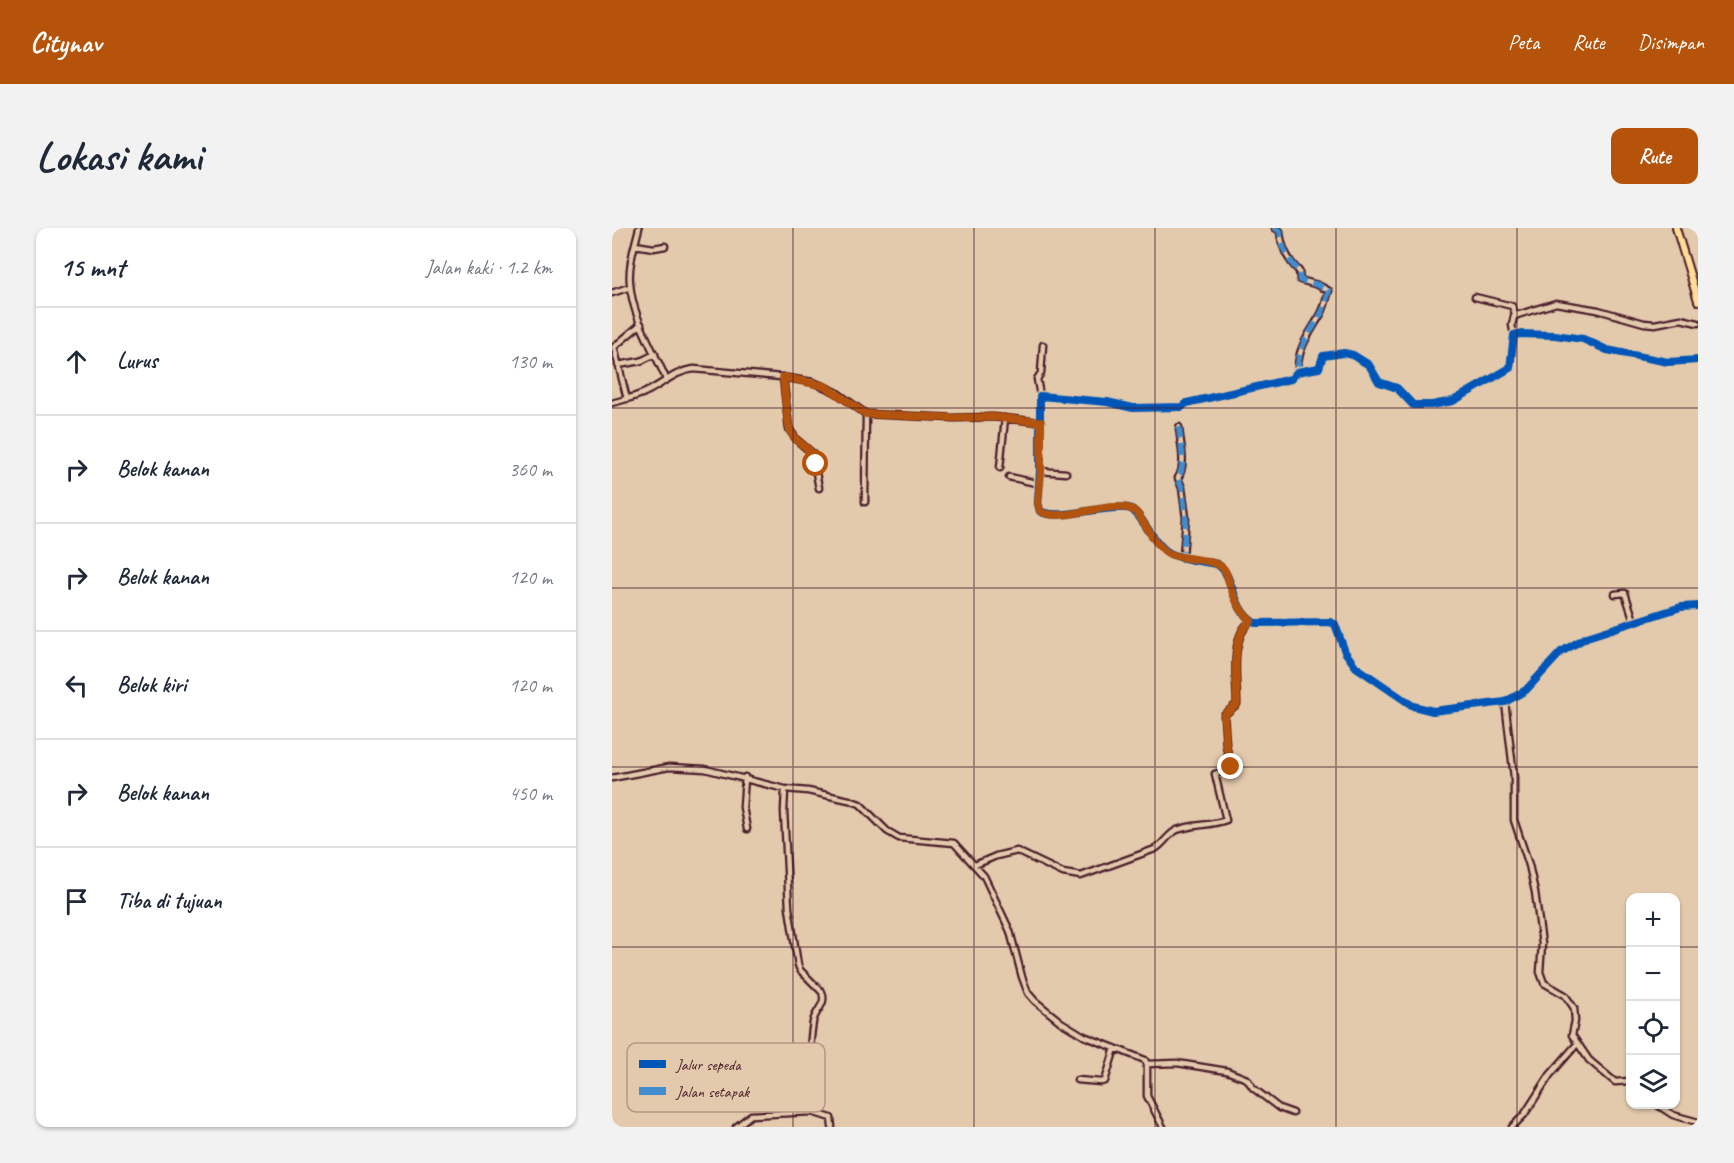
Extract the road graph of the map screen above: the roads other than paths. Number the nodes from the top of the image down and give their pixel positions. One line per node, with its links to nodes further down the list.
1 (639, 228): 4 (street)
2 (1275, 228): 20 (street)
3 (1676, 228): 9 (main road)
4 (634, 245): 5 (street); 6 (street)
5 (665, 246)
6 (630, 286): 7 (street); 12 (street)
7 (612, 293)
8 (1475, 297): 10 (street)
9 (1698, 301)
10 (1516, 316): 11 (street); 13 (street)
11 (1698, 322)
12 (641, 324): 15 (street); 16 (street)
13 (1514, 335): 17 (street); 20 (street)
14 (1042, 345): 23 (street)
15 (613, 347): 18 (street)
16 (655, 354): 18 (street); 22 (street)
17 (1698, 360)
18 (619, 366): 19 (street); 24 (street)
19 (612, 369)
20 (1298, 371): 23 (street)
21 (783, 377): 22 (street); 26 (street); 35 (street)
22 (666, 379): 24 (street)
23 (1040, 396): 28 (street)
24 (627, 399): 25 (street)
25 (612, 403)
26 (866, 414): 27 (street); 36 (street)
27 (1005, 418): 28 (street); 30 (street)
28 (1041, 422): 31 (street)
29 (1179, 426): 37 (street)
30 (1000, 468)
31 (1041, 471): 32 (street); 34 (street)
32 (1066, 473)
33 (1009, 477): 34 (street)
34 (1040, 484): 37 (street)
35 (819, 488)
36 (865, 502)
37 (1183, 556): 40 (street)
38 (1615, 594): 41 (street)
39 (1698, 606): 41 (street)
40 (1251, 621): 42 (street); 47 (street)
41 (1634, 621): 42 (street)
42 (1505, 702): 49 (street)
43 (745, 777): 44 (street); 45 (street); 46 (street)
44 (612, 778)
45 (786, 789): 47 (street); 48 (street)
46 (747, 829)
47 (975, 865): 50 (street)
48 (811, 1043)
49 (1577, 1044): 53 (street); 61 (street)
50 (1115, 1048): 51 (street); 52 (street)
51 (1147, 1064): 56 (street); 60 (street)
52 (1077, 1080)
53 (1626, 1081)
54 (1664, 1109): 57 (street)
55 (813, 1112): 58 (street); 59 (street)
56 (1293, 1113)
57 (1698, 1122)
58 (736, 1127)
59 (832, 1127)
60 (1163, 1127)
61 (1512, 1127)

